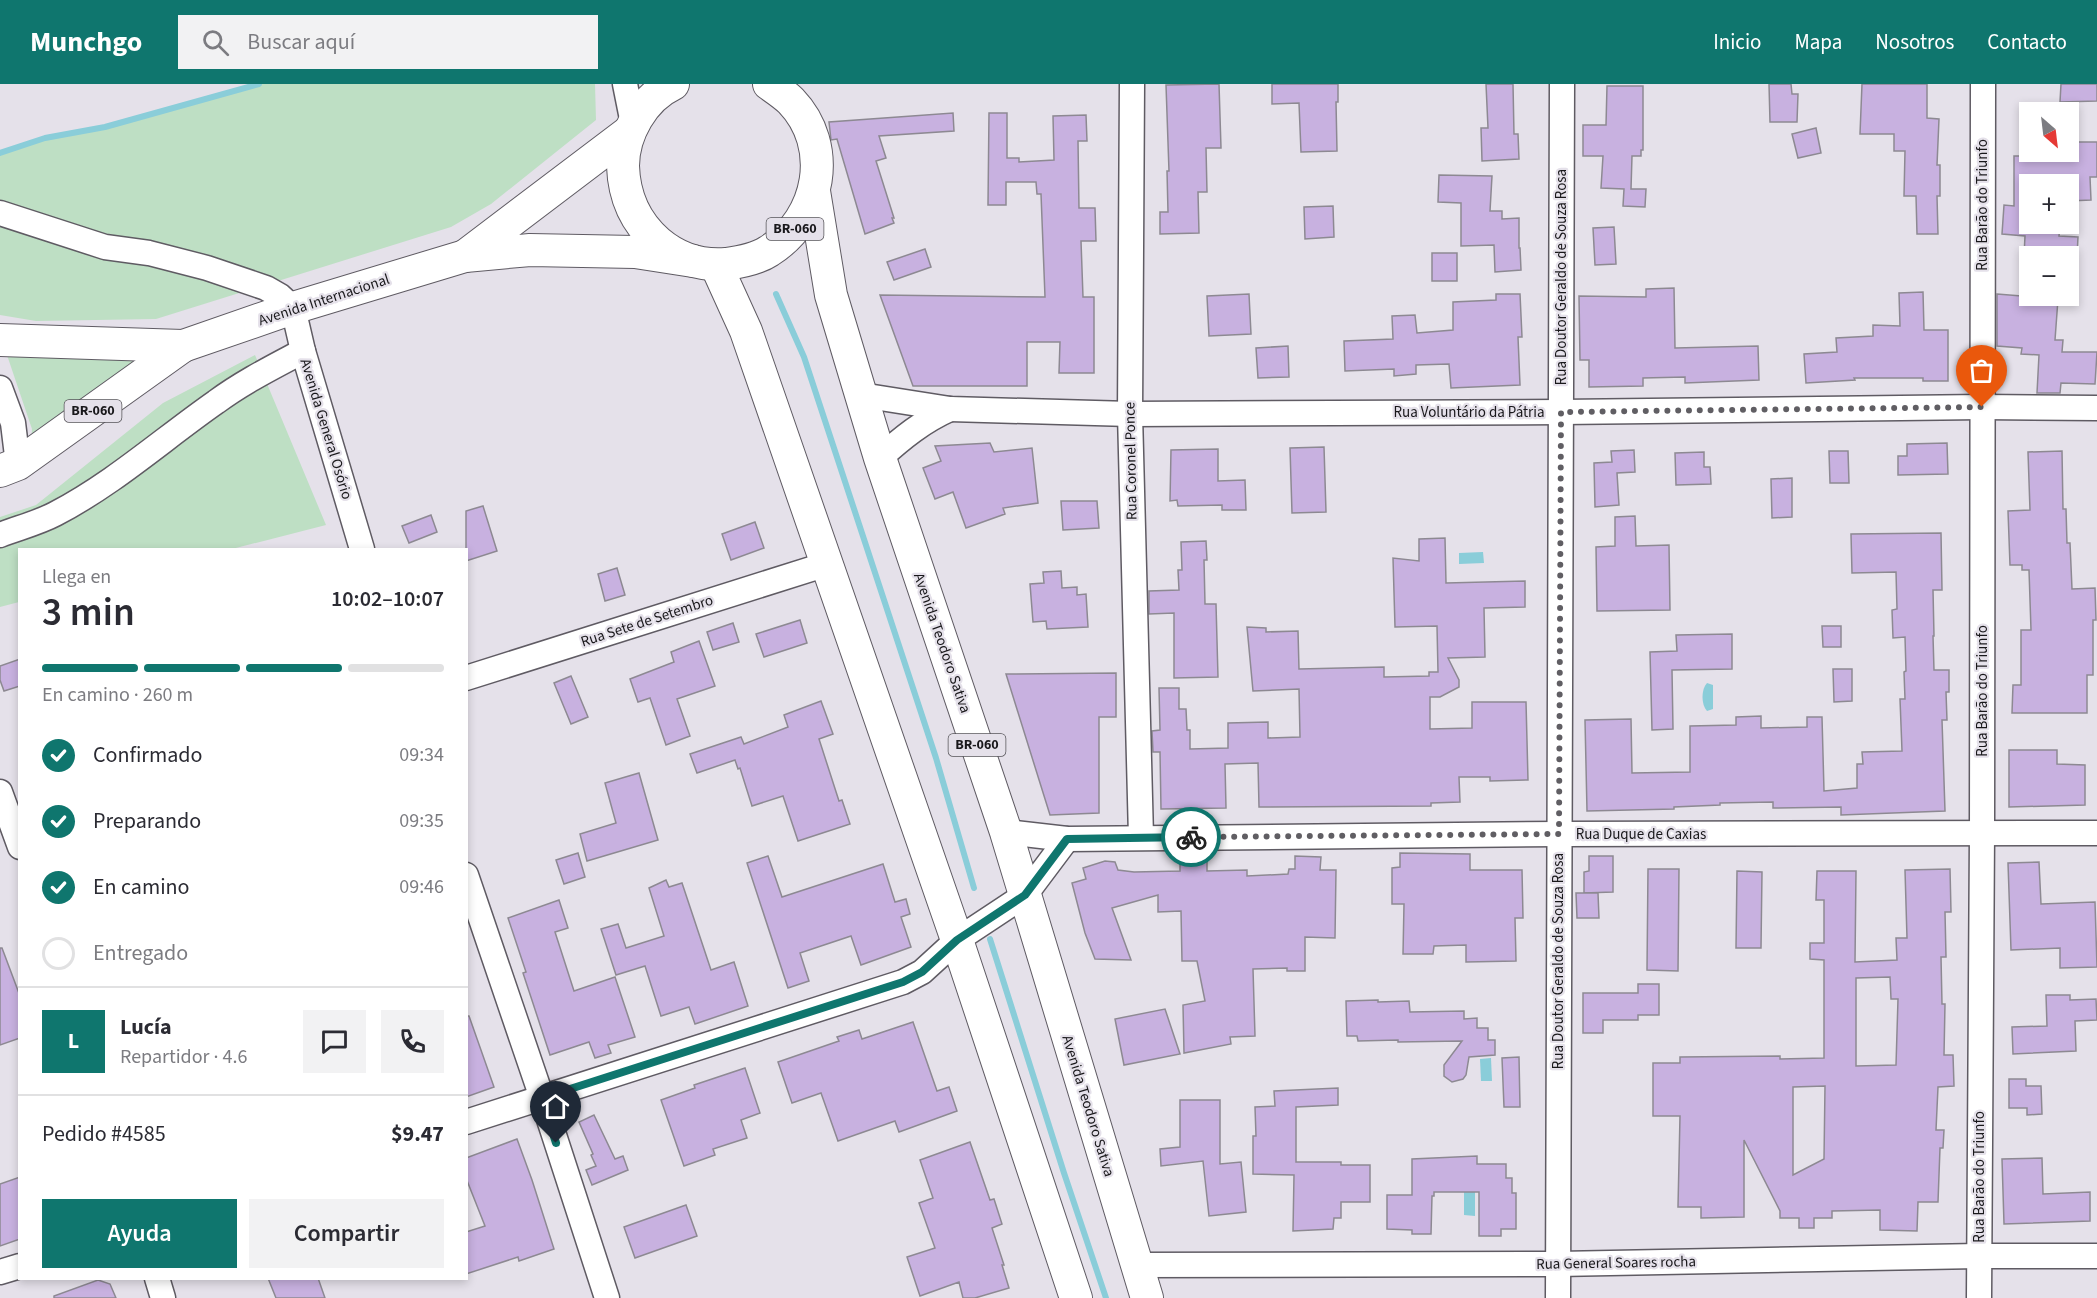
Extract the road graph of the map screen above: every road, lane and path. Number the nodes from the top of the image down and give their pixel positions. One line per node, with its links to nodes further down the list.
1 (625, 84): 7 (street)
2 (673, 84): 7 (main road, BR-060)
3 (1132, 84): 22 (street, Rua Coronel Ponce)
4 (1562, 84): 21 (street, Rua Doutor Geraldo de Souza Rosa)
5 (1983, 84): 18 (street, Rua Barão do Triunfo)
6 (782, 90): 8 (main road, BR-060)
7 (632, 127): 10 (main road, Avenida Internacional / BR-060); 11 (main road, BR-060)
8 (814, 191): 11 (main road, BR-060); 17 (main road, Avenida Teodoro Sativa / BR-060)
9 (0, 213): 12 (street)
10 (465, 256): 11 (main road, Avenida Internacional / BR-060); 12 (main road, Avenida Internacional / BR-060)
11 (704, 263): 27 (main road)
12 (293, 308): 14 (main road, Avenida Internacional / BR-060); 15 (street, Avenida General Osório)
13 (0, 340): 14 (main road, Avenida Internacional / BR-060)
14 (183, 346): 24 (main road, Avenida Internacional / BR-060)
15 (303, 351): 25 (street); 26 (street, Avenida General Osório)
16 (0, 388): 24 (street)
17 (861, 395): 20 (street, Rua Voluntário da Pátria); 23 (main road, Avenida Teodoro Sativa / BR-060)
18 (1982, 407): 19 (street, Rua Voluntário da Pátria); 21 (street, Rua Voluntário da Pátria); 31 (street, Rua Barão do Triunfo)
19 (2097, 408)
20 (950, 409): 22 (street, Rua Voluntário da Pátria); 23 (street)
21 (1561, 412): 22 (street, Rua Voluntário da Pátria); 33 (street, Rua Doutor Geraldo de Souza Rosa)
22 (1130, 414): 35 (street, Rua Coronel Ponce)
23 (880, 458): 30 (main road, Avenida Teodoro Sativa / BR-060)
24 (9, 468)
25 (0, 535)
26 (362, 548)
27 (827, 564): 28 (street, Rua Sete de Setembro); 39 (main road)
28 (468, 677)
29 (0, 792): 34 (street)
30 (1006, 832): 36 (street, Rua Duque de Caxias); 38 (main road, Avenida Teodoro Sativa / BR-060)
31 (1982, 833): 32 (street, Rua Duque de Caxias); 33 (street, Rua Duque de Caxias); 43 (street, Rua Barão do Triunfo)
32 (2097, 833)
33 (1559, 834): 35 (street, Rua Duque de Caxias); 44 (street, Rua Doutor Geraldo de Souza Rosa)
34 (13, 835)
35 (1141, 837): 36 (street, Rua Duque de Caxias)
36 (1067, 839): 38 (street)
37 (468, 881): 40 (street)
38 (1025, 895): 39 (street); 45 (main road, Avenida Teodoro Sativa / BR-060)
39 (957, 940): 40 (street); 51 (main road)
40 (542, 1098): 41 (street); 50 (street)
41 (468, 1121)
42 (2097, 1256): 43 (street, Rua General Soares rocha)
43 (1978, 1257): 44 (street, Rua General Soares rocha); 54 (street, Rua Barão do Triunfo)
44 (1558, 1264): 45 (street, Rua General Soares rocha); 53 (street, Rua Doutor Geraldo de Souza Rosa)
45 (1136, 1266): 52 (main road, Avenida Teodoro Sativa / BR-060)
46 (18, 1267): 47 (street)
47 (0, 1272)
48 (158, 1280): 49 (street)
49 (163, 1298)
50 (607, 1298)
51 (1076, 1298)
52 (1147, 1298)
53 (1558, 1298)
54 (1979, 1298)

